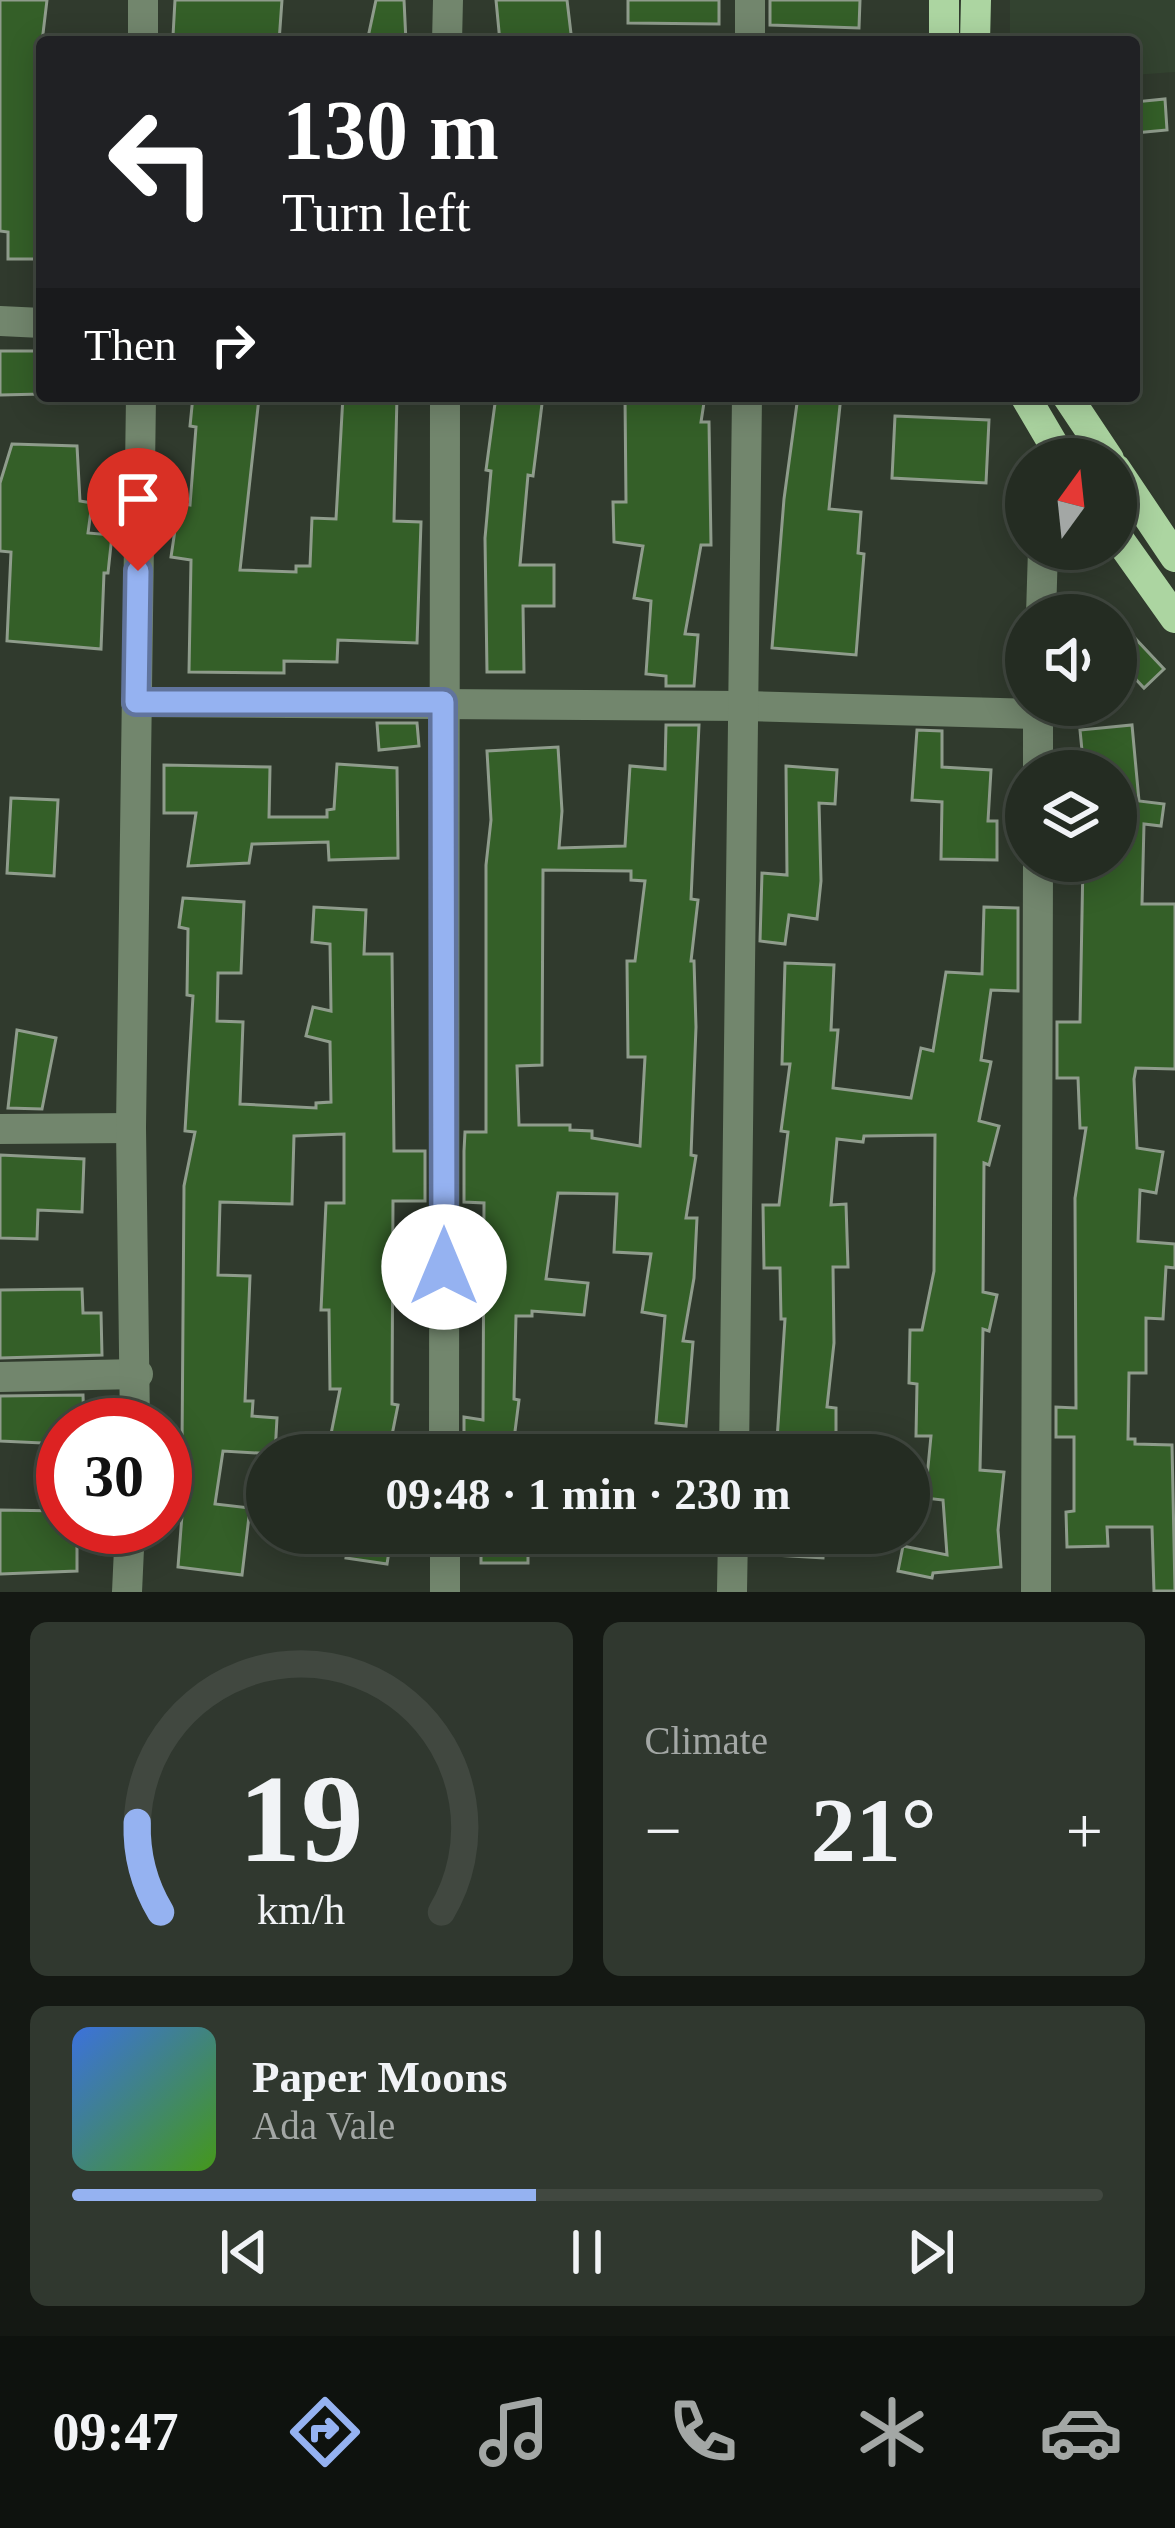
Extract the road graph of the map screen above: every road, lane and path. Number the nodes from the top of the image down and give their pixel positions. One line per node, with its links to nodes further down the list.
1 (143, 0): 6 (street)
2 (448, 0): 7 (street)
3 (750, 0): 8 (street)
4 (944, 0): 9 (main road)
5 (976, 0): 10 (main road)
6 (143, 36)
7 (447, 36)
8 (750, 36)
9 (944, 36)
10 (975, 36)
11 (0, 321): 12 (street)
12 (36, 322)
13 (141, 402): 24 (street)
14 (445, 402): 25 (street)
15 (747, 402): 26 (street)
16 (1028, 402): 18 (main road)
17 (1071, 402): 19 (main road)
18 (1044, 438)
19 (1095, 438)
20 (1137, 501): 21 (main road)
21 (1175, 557)
22 (1137, 565): 23 (main road)
23 (1175, 618)
24 (136, 702): 25 (street); 29 (street)
25 (443, 702): 26 (street); 34 (street)
26 (745, 706): 27 (street); 35 (street)
27 (1005, 709)
28 (1038, 882): 42 (street)
29 (131, 1128): 30 (street); 31 (street)
30 (0, 1129)
31 (138, 1374): 32 (street); 33 (street)
32 (0, 1377)
33 (137, 1398)
34 (445, 1434)
35 (734, 1434)
36 (129, 1554): 39 (street)
37 (445, 1554): 40 (street)
38 (733, 1554): 41 (street)
39 (127, 1592)
40 (445, 1592)
41 (732, 1592)
42 (1036, 1592)

